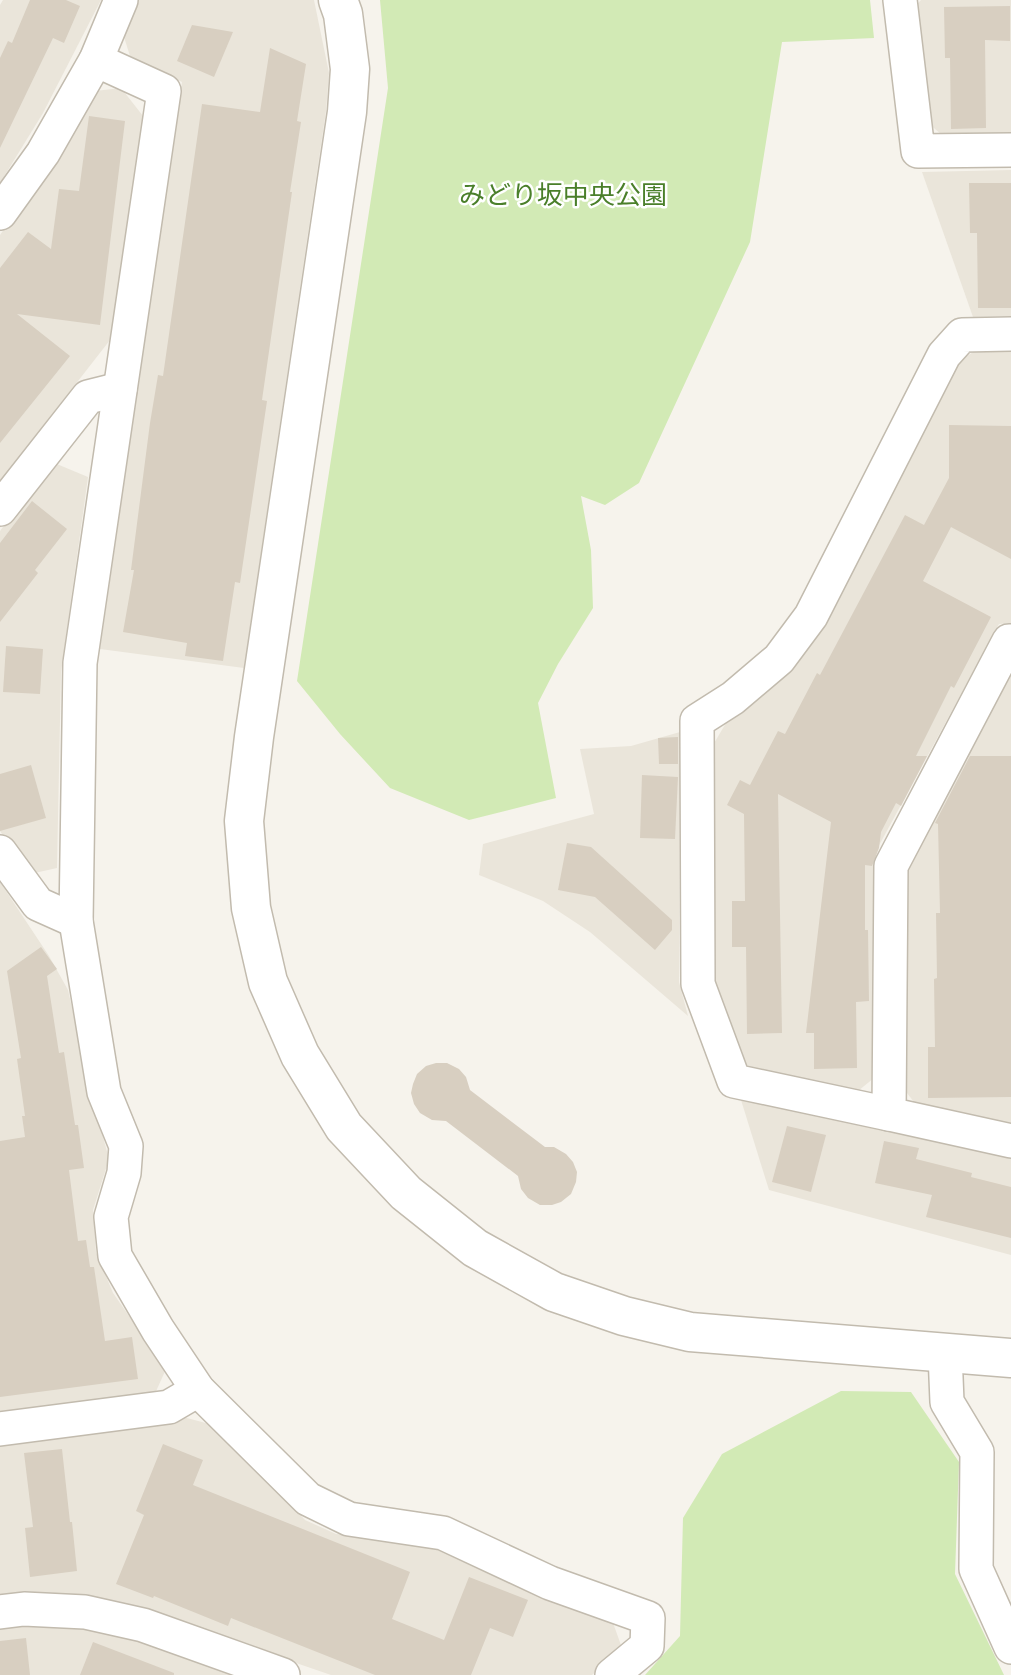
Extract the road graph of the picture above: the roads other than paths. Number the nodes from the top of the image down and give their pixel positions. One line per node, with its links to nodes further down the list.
1 (121, 0): 4 (street)
2 (338, 0): 15 (street)
3 (900, 0): 5 (street)
4 (96, 60): 6 (street); 8 (street)
5 (1011, 150)
6 (0, 213)
7 (1011, 334): 13 (street)
8 (120, 389): 9 (street); 12 (street)
9 (0, 509)
10 (1011, 641): 13 (street)
11 (0, 852): 12 (street)
12 (76, 921): 17 (street)
13 (889, 1114): 14 (street)
14 (1011, 1141)
15 (946, 1353): 16 (street); 20 (street)
16 (1011, 1358)
17 (198, 1390): 18 (street); 22 (street)
18 (0, 1429)
19 (0, 1612): 21 (street)
20 (1011, 1647)
21 (284, 1675)
22 (612, 1675)

